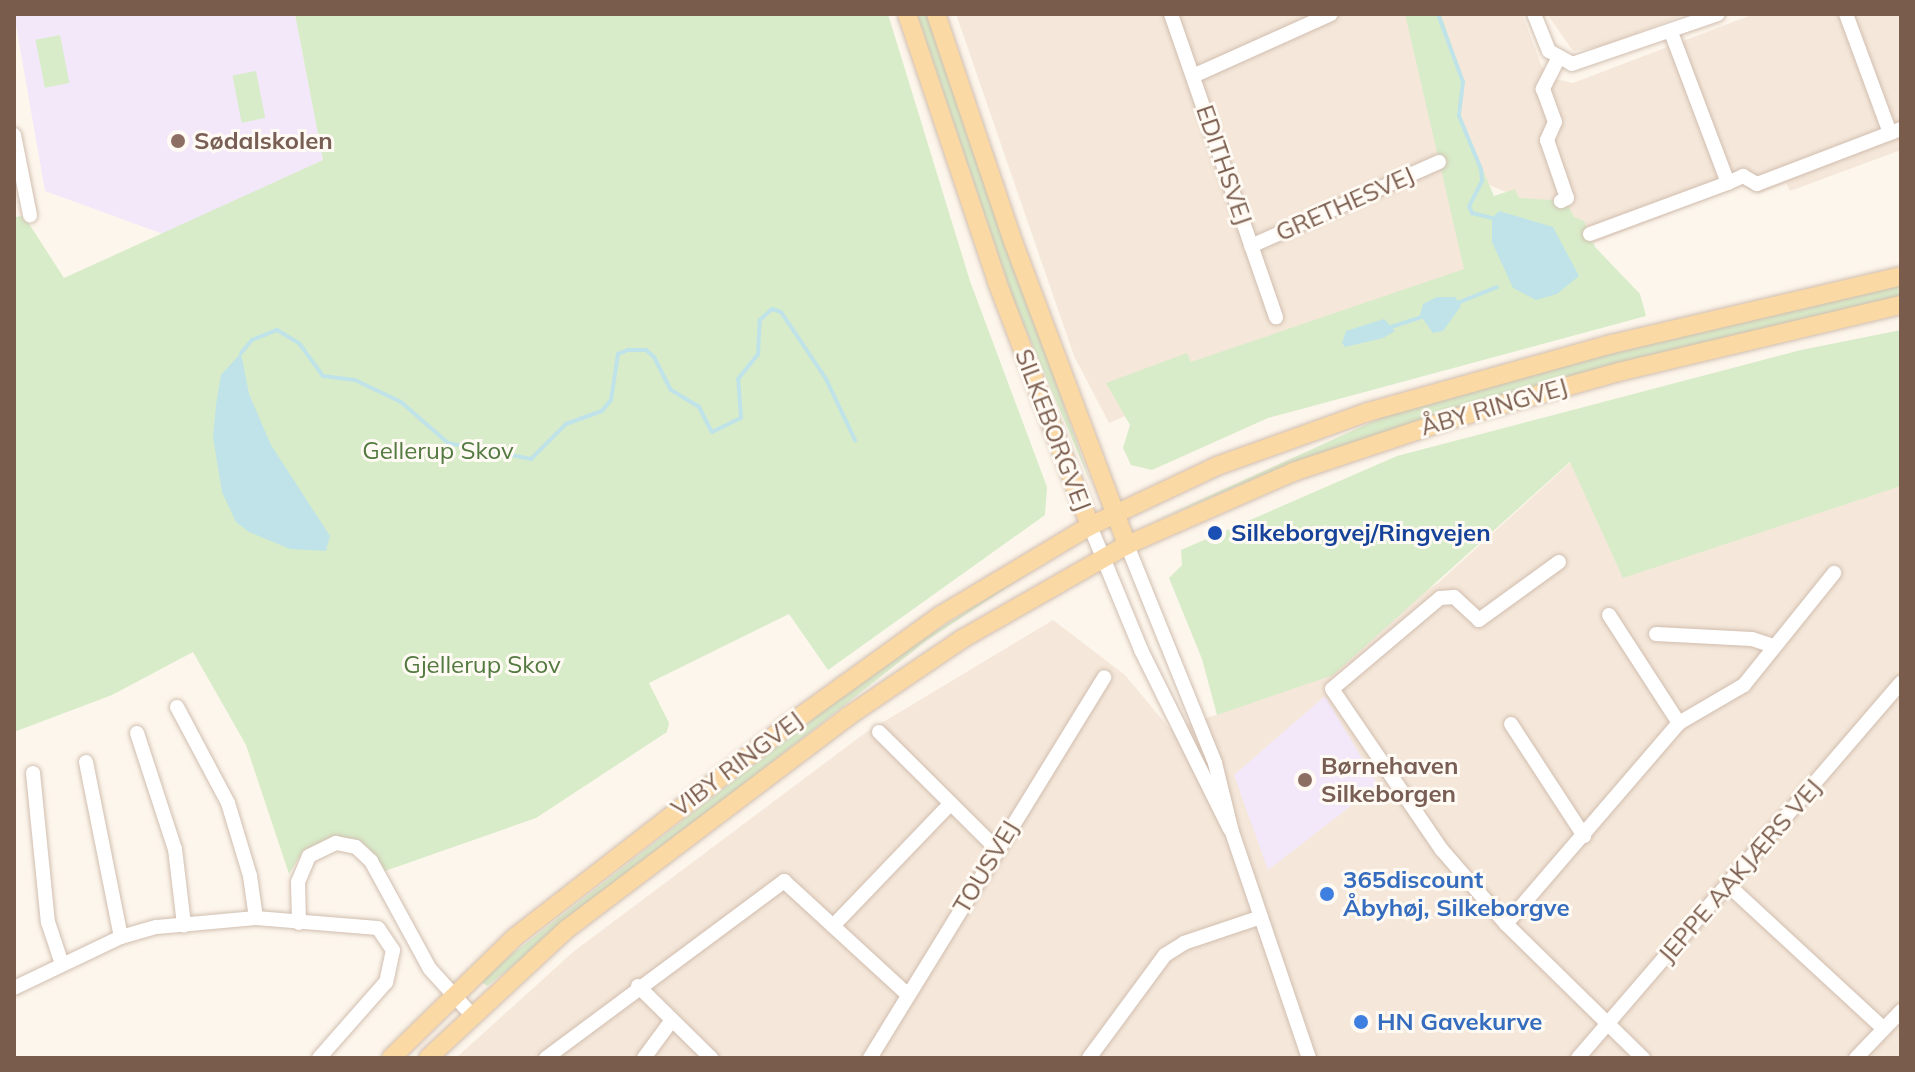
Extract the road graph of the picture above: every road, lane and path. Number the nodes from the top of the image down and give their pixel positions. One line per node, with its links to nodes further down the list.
1 (907, 14): 23 (main road, SILKEBORGVEJ)
2 (936, 14): 22 (main road, SILKEBORGVEJ)
3 (1171, 14): 10 (street, EDITHSVEJ)
4 (1331, 14): 10 (street)
5 (1534, 14): 9 (street)
6 (1718, 14): 8 (street)
7 (1846, 14): 11 (street)
8 (1671, 32): 9 (street); 14 (street)
9 (1558, 59): 15 (street)
10 (1193, 76): 18 (street, EDITHSVEJ)
11 (1895, 131): 14 (street)
12 (14, 135): 16 (street)
13 (1439, 162): 18 (street, GRETHESVEJ)
14 (1728, 183): 17 (street)
15 (1561, 201)
16 (30, 215)
17 (1590, 234)
18 (1251, 246): 21 (street, EDITHSVEJ)
19 (1901, 276): 22 (main road, ÅBY RINGVEJ)
20 (1901, 305): 24 (main road, ÅBY RINGVEJ)
21 (1276, 317)
22 (1115, 513): 23 (main road, VIBY RINGVEJ); 24 (main road, SILKEBORGVEJ)
23 (1090, 526): 25 (street, SILKEBORGVEJ); 55 (main road, VIBY RINGVEJ)
24 (1127, 545): 25 (main road, ÅBY RINGVEJ); 41 (street, SILKEBORGVEJ)
25 (1103, 559): 41 (street, SILKEBORGVEJ); 58 (main road, VIBY RINGVEJ)
26 (1559, 562): 48 (street)
27 (1834, 573): 30 (street)
28 (1609, 615): 34 (street)
29 (1656, 634): 30 (street)
30 (1774, 646): 34 (street)
31 (1104, 677): 43 (street, TOUSVEJ)
32 (1901, 683): 44 (street, JEPPE AAKJÆRS VEJ)
33 (177, 707): 46 (street)
34 (1679, 723): 42 (street)
35 (1511, 724): 42 (street)
36 (879, 732): 40 (street)
37 (137, 733): 49 (street)
38 (86, 762): 51 (street)
39 (33, 773): 52 (street)
40 (951, 803): 43 (street); 50 (street)
41 (1232, 832): 45 (street, SILKEBORGVEJ)
42 (1584, 836): 48 (street)
43 (997, 849): 56 (street, TOUSVEJ)
44 (1728, 885): 60 (street, JEPPE AAKJÆRS VEJ); 61 (street)
45 (1261, 917): 62 (street, SILKEBORGVEJ); 70 (street)
46 (256, 918): 47 (street); 49 (street)
47 (299, 923): 55 (street); 63 (street)
48 (1506, 924): 60 (street)
49 (184, 925): 51 (street)
50 (833, 926): 53 (street); 56 (street)
51 (121, 937): 52 (street)
52 (62, 964): 54 (street)
53 (638, 986): 59 (street); 66 (street)
54 (14, 988)
55 (452, 994): 58 (street); 64 (main road, VIBY RINGVEJ)
56 (908, 995): 69 (street, TOUSVEJ)
57 (1901, 1011): 61 (street)
58 (470, 1013): 65 (main road, VIBY RINGVEJ)
59 (672, 1020): 67 (street); 68 (street)
60 (1608, 1024): 71 (street, JEPPE AAKJÆRS VEJ); 72 (street)
61 (1883, 1028): 73 (street)
62 (1311, 1057)
63 (319, 1058)
64 (391, 1058)
65 (428, 1058)
66 (546, 1058)
67 (644, 1058)
68 (711, 1058)
69 (870, 1058)
70 (1089, 1058)
71 (1578, 1058)
72 (1643, 1058)
73 (1856, 1058)

